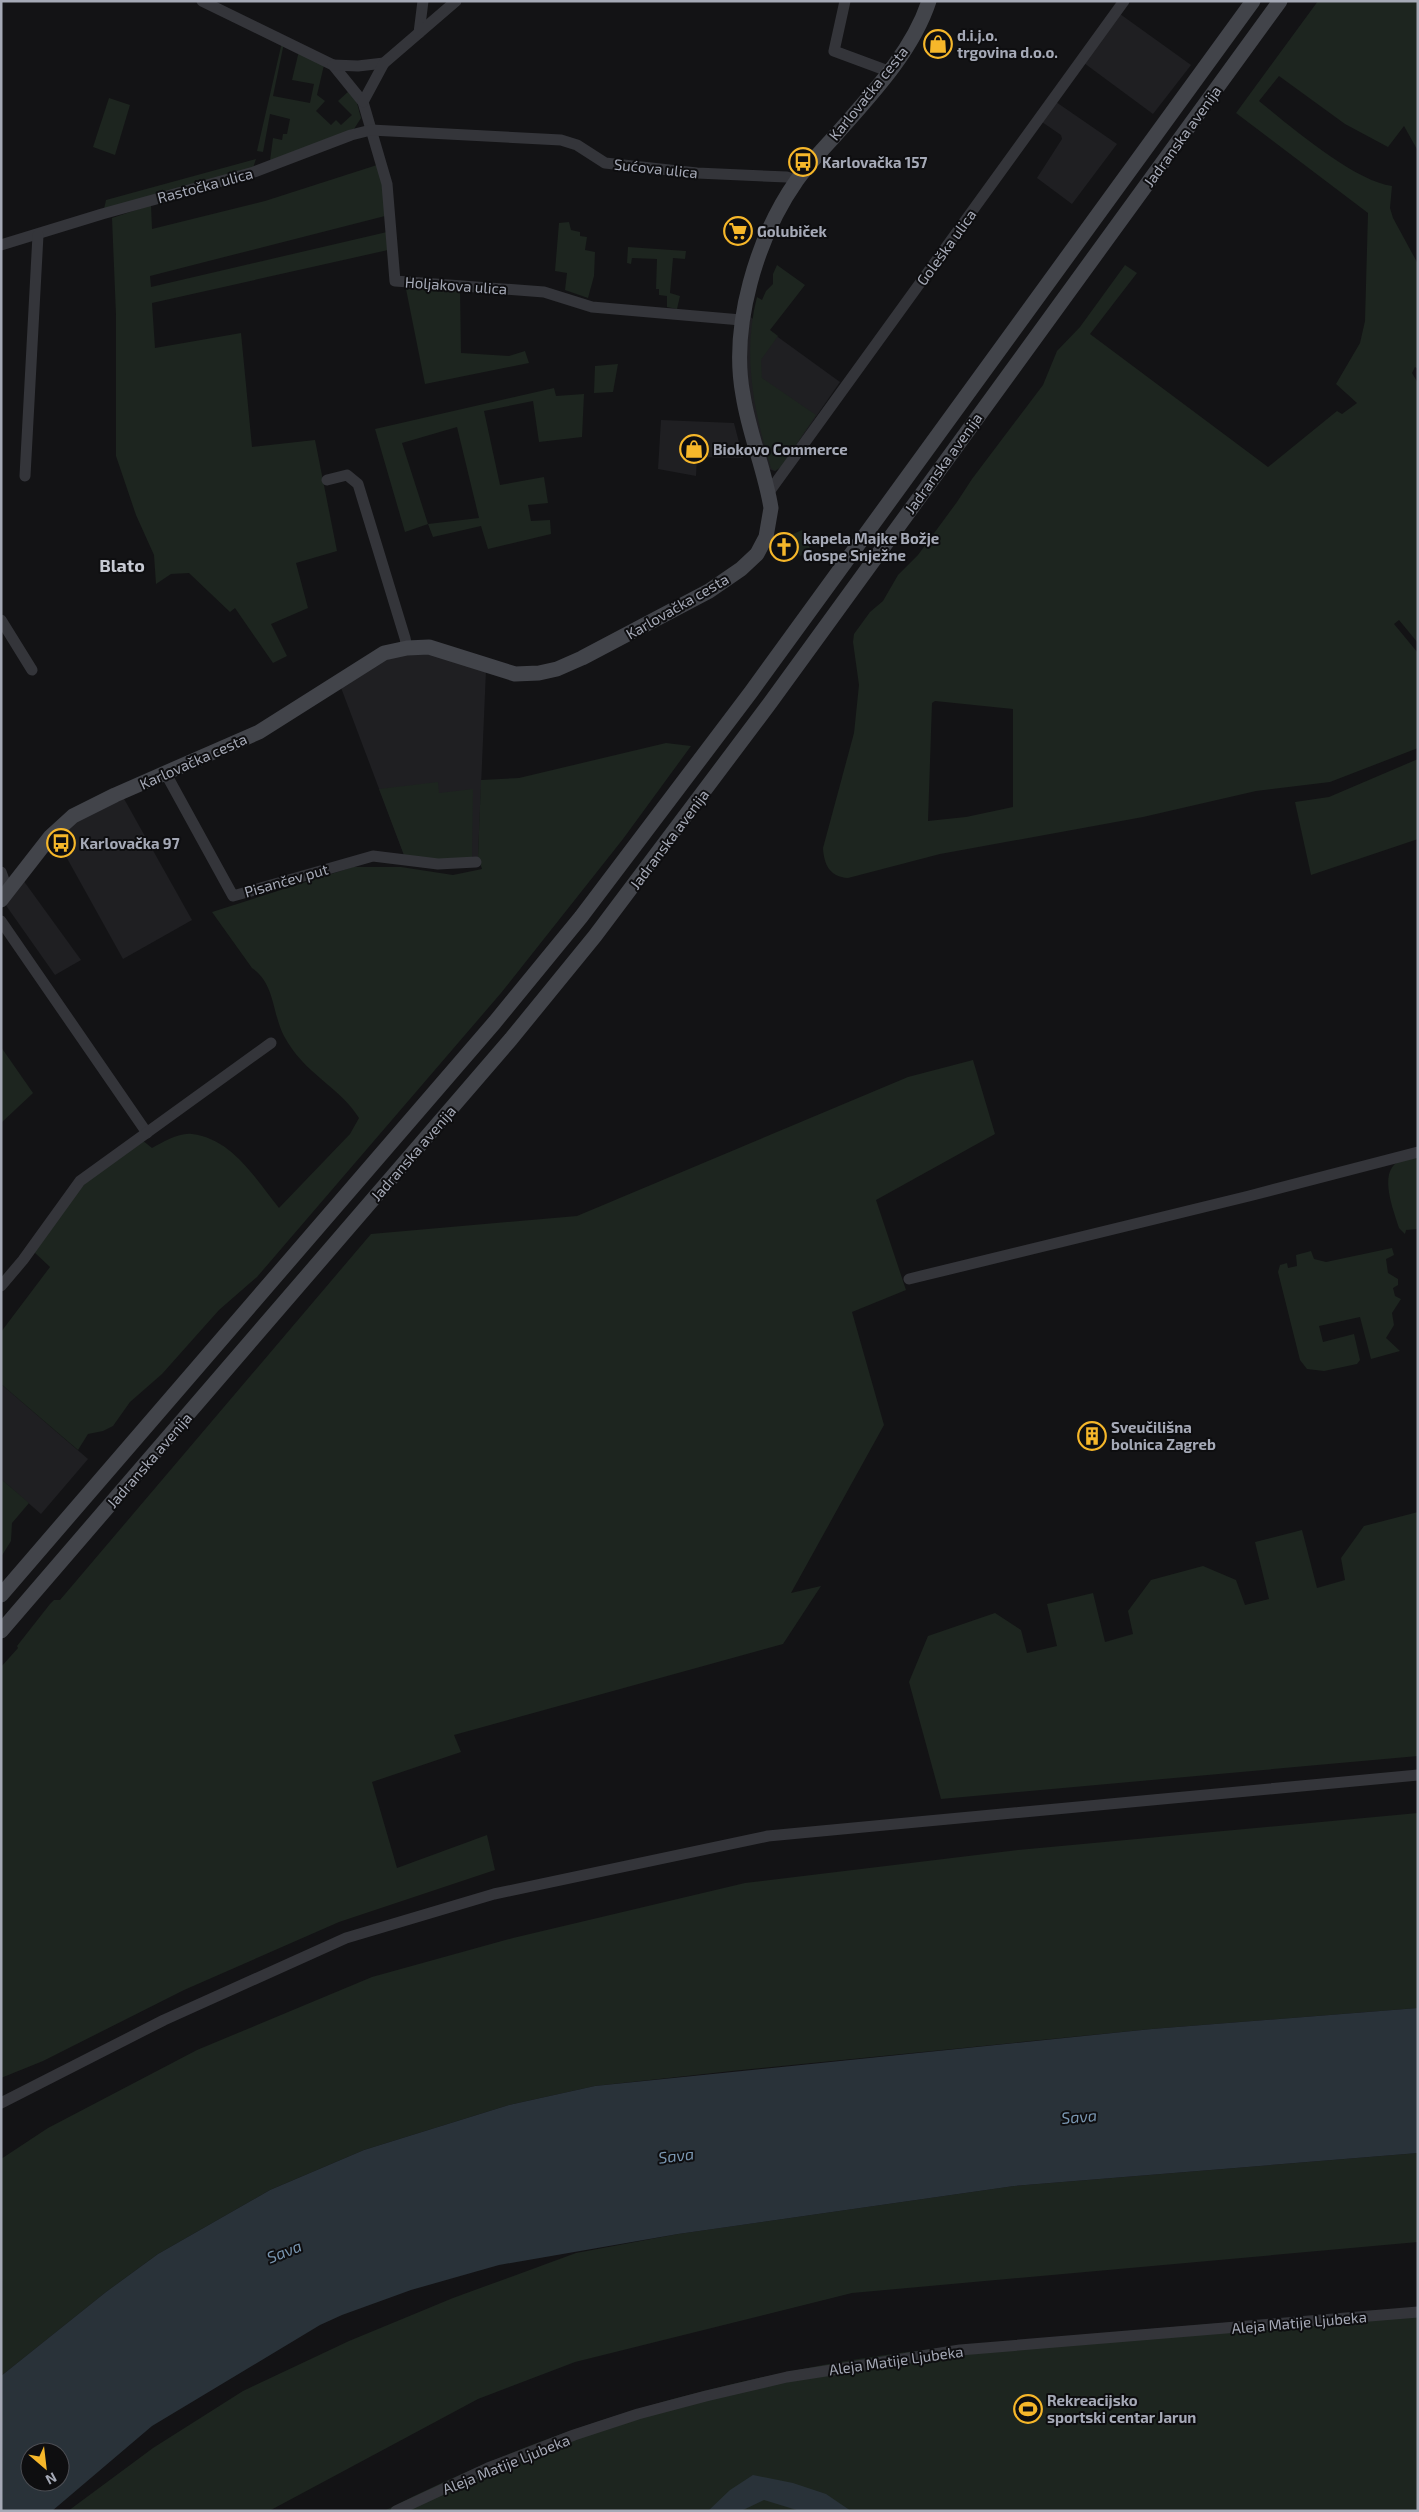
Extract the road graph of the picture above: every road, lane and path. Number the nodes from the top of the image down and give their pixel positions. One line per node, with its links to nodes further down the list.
1 (202, 1): 11 (street)
2 (423, 1): 9 (street)
3 (456, 1): 9 (street)
4 (845, 1): 12 (street)
5 (928, 1): 12 (main road, Karlovačka cesta)
6 (1124, 1): 21 (street, Goleška ulica)
7 (1253, 1): 35 (main road, Jadranska avenija)
8 (1280, 1): 36 (main road, Jadranska avenija)
9 (419, 33): 10 (street)
10 (384, 63): 11 (street); 13 (street)
11 (333, 65): 13 (street)
12 (888, 70): 15 (main road, Karlovačka cesta)
13 (363, 102): 14 (street, Holjakova ulica)
14 (371, 130): 15 (street, Sućova ulica); 16 (street, Rastočka ulica); 18 (street, Holjakova ulica)
15 (796, 182): 18 (main road, Karlovačka cesta)
16 (38, 235): 17 (street, Rastočka ulica); 19 (street)
17 (1, 245)
18 (741, 320): 21 (main road, Karlovačka cesta)
19 (25, 476)
20 (327, 480): 23 (street)
21 (769, 492): 23 (main road, Karlovačka cesta)
22 (1, 620): 24 (street)
23 (407, 648): 25 (main road, Karlovačka cesta)
24 (32, 670)
25 (166, 774): 26 (street, Pisančev put); 28 (main road, Karlovačka cesta)
26 (476, 862)
27 (1, 872): 28 (street)
28 (5, 896)
29 (1, 922): 31 (street)
30 (271, 1043): 31 (street)
31 (147, 1133): 34 (street)
32 (1418, 1152): 33 (street)
33 (909, 1279)
34 (1, 1286)
35 (1, 1595)
36 (1, 1631)
37 (1418, 1775): 38 (street)
38 (1, 2103)
39 (1418, 2312): 40 (street, Aleja Matije Ljubeka)
40 (396, 2511)

